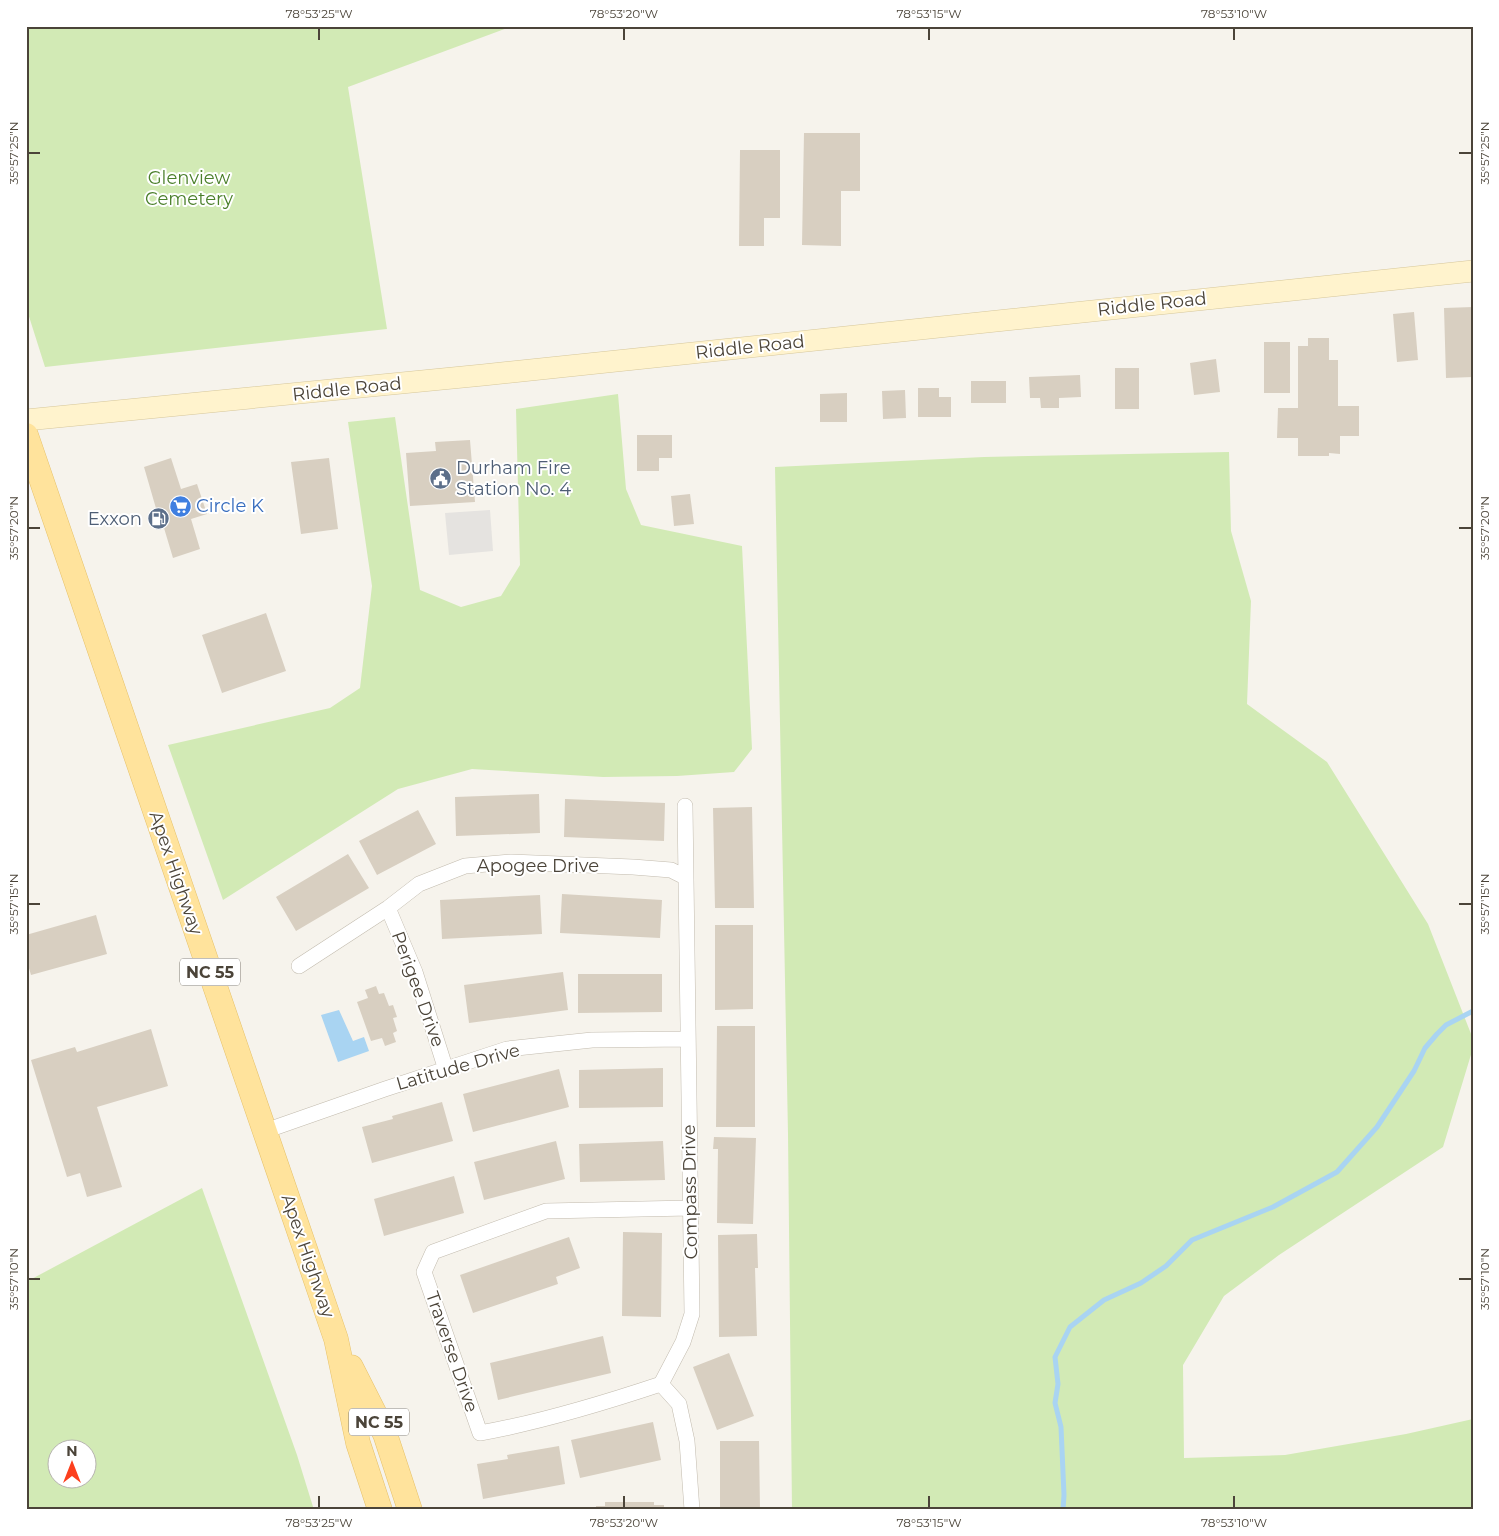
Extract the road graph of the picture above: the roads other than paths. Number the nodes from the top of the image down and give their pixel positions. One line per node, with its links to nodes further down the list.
1 (1473, 271): 2 (main road, Riddle Road)
2 (26, 420)
3 (26, 435): 10 (main road, Apex Highway / NC 55)
4 (685, 806): 5 (street, Compass Drive)
5 (685, 877): 6 (street, Apogee Drive); 8 (street, Compass Drive)
6 (388, 908): 7 (street, Apogee Drive); 9 (street, Perigee Drive)
7 (299, 966)
8 (688, 1039): 9 (street, Latitude Drive); 11 (street, Compass Drive)
9 (446, 1070): 10 (street, Latitude Drive)
10 (265, 1130): 12 (main road, Apex Highway / NC 55)
11 (690, 1208): 13 (street, Compass Drive); 13 (street, Traverse Drive)
12 (336, 1339): 14 (main road, Apex Highway / NC 55); 15 (main road, Apex Highway / NC 55)
13 (661, 1384): 16 (street)
14 (380, 1510)
15 (410, 1510)
16 (692, 1510)

